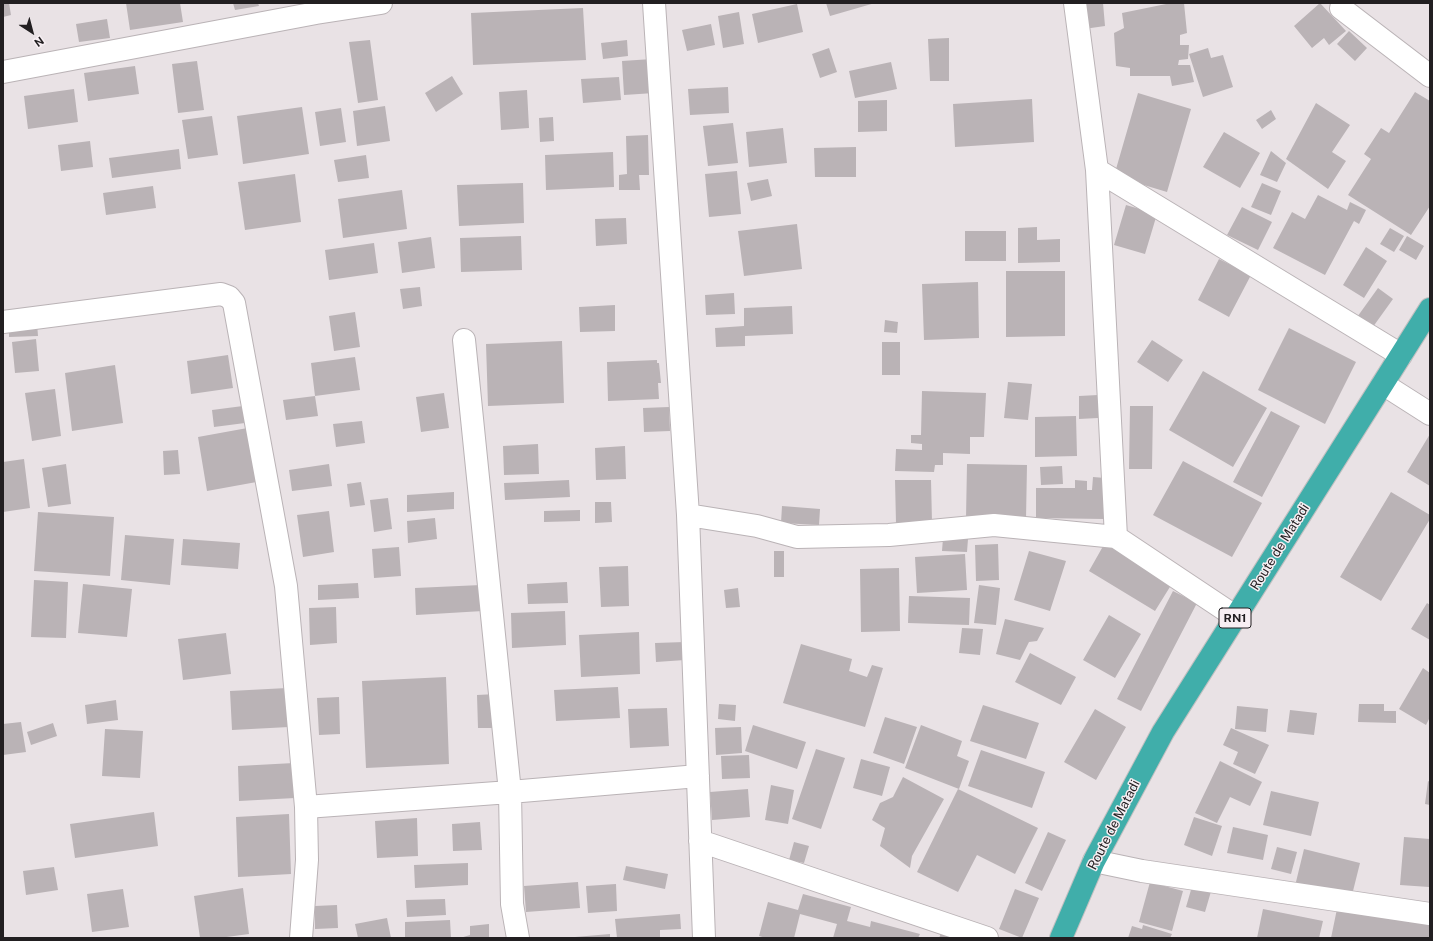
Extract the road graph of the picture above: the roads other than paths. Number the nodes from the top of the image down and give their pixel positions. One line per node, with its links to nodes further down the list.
1 (381, 3): 5 (street)
2 (654, 3): 14 (street)
3 (1075, 3): 7 (street)
4 (1341, 8): 6 (street)
5 (3, 72)
6 (1430, 76)
7 (1097, 170): 11 (street); 15 (street)
8 (1430, 309): 11 (highway, Route de Matadi / RN1)
9 (3, 322): 19 (street)
10 (464, 340): 18 (street)
11 (1401, 355): 12 (highway, Route de Matadi / RN1)
12 (1382, 384): 13 (street); 16 (highway, Route de Matadi / RN1)
13 (1430, 414)
14 (688, 515): 15 (street); 17 (street)
15 (1116, 536): 16 (street)
16 (1236, 617): 21 (highway, Route de Matadi / RN1)
17 (698, 776): 18 (street); 20 (street)
18 (510, 792): 19 (street); 24 (street)
19 (306, 807): 23 (street)
20 (700, 841): 25 (street); 26 (street)
21 (1094, 861): 22 (street); 27 (highway, Route de Matadi / RN1)
22 (1430, 914)
23 (301, 938)
24 (518, 938)
25 (704, 938)
26 (987, 938)
27 (1061, 938)

